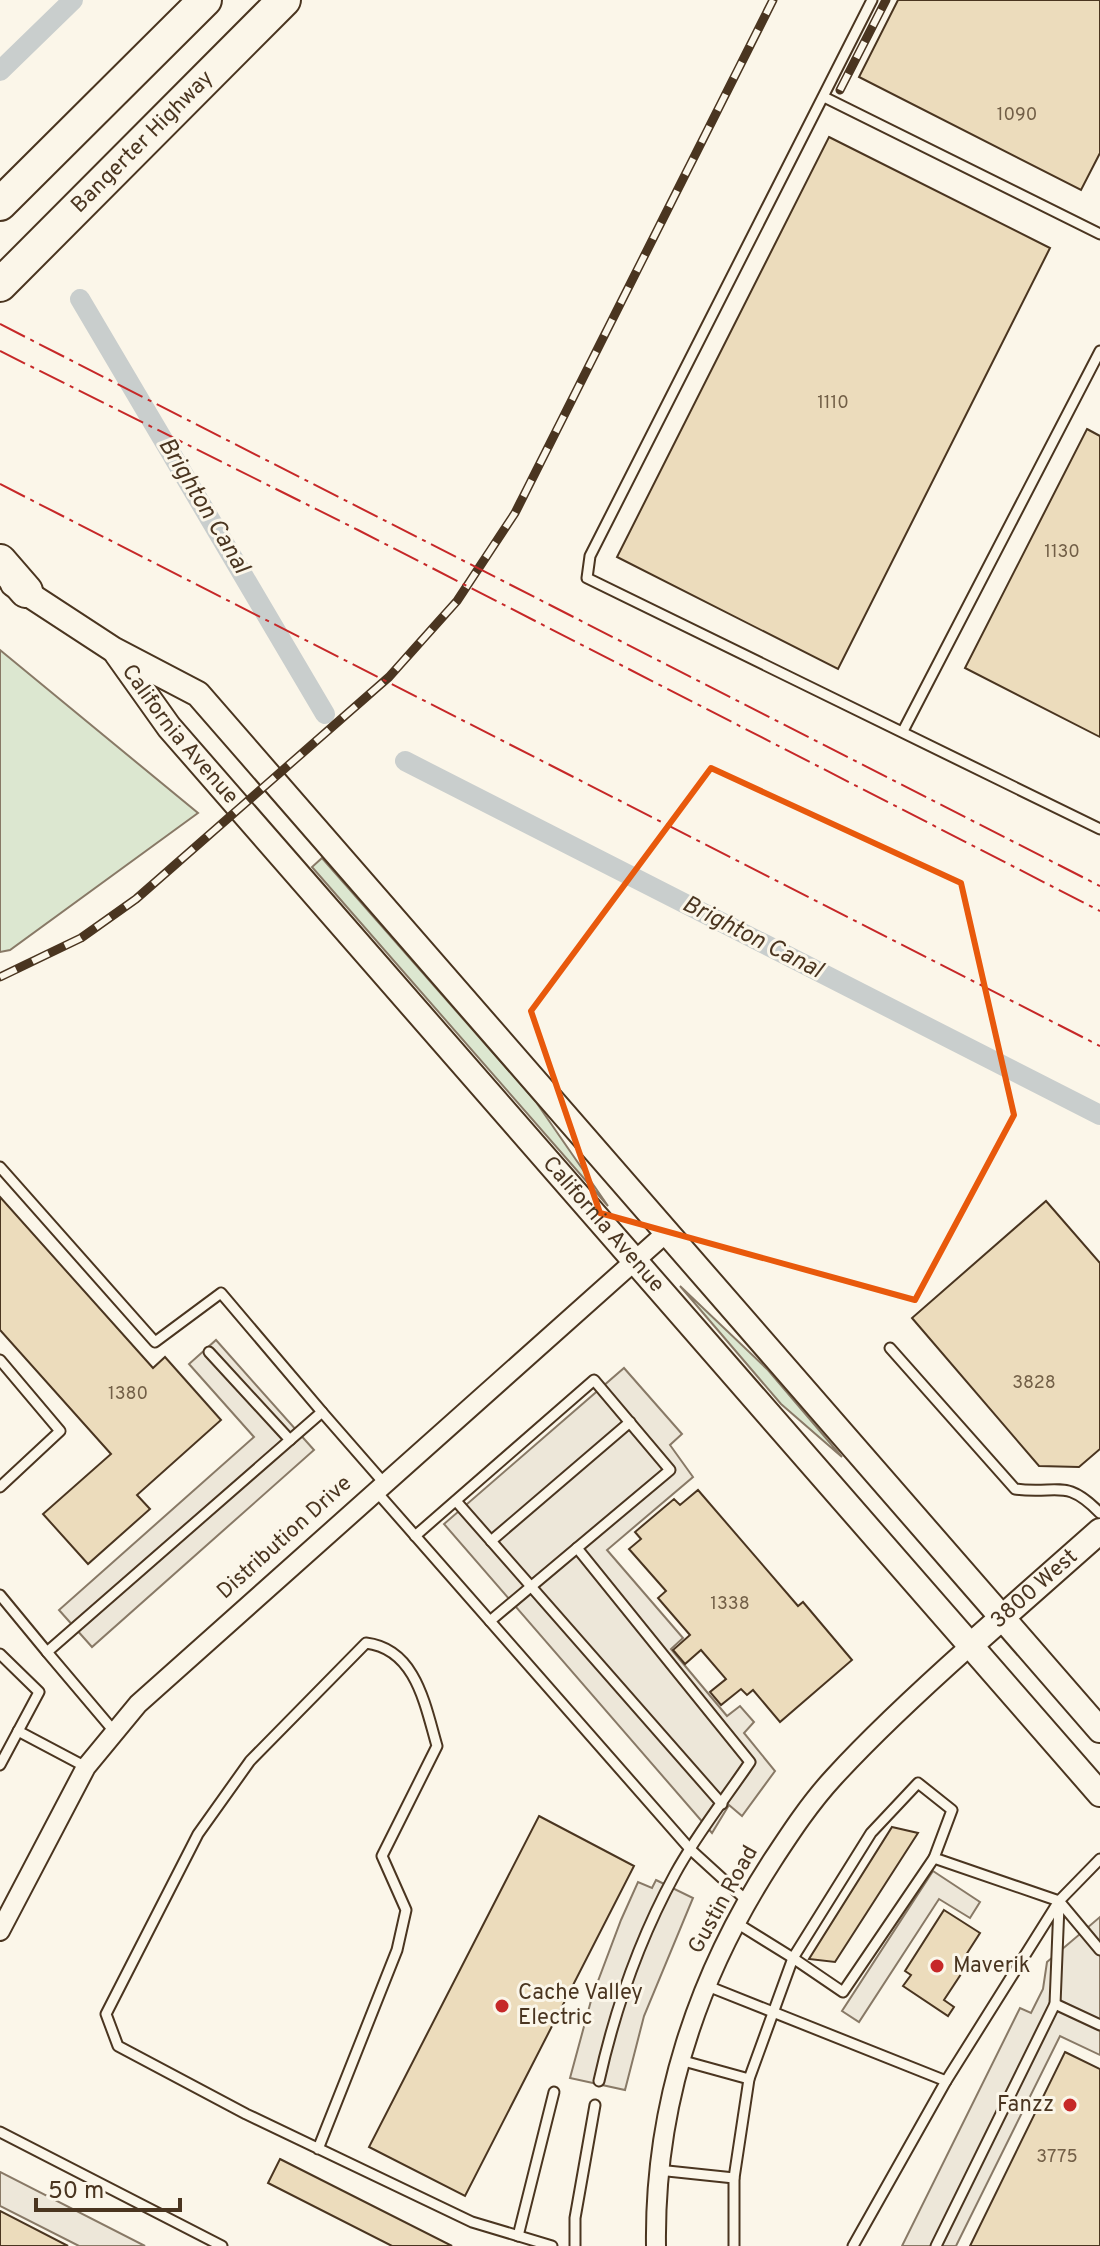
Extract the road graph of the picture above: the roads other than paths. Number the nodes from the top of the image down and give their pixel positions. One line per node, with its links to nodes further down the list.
1 (205, 0): 5 (highway)
2 (284, 0): 7 (highway, Bangerter Highway)
3 (872, 0): 4 (lane)
4 (824, 97): 6 (lane); 12 (lane)
5 (0, 204)
6 (1100, 234)
7 (0, 285)
8 (1100, 351): 12 (lane)
9 (0, 561): 10 (highway)
10 (13, 584): 11 (main road, California Avenue)
11 (114, 650): 15 (main road, California Avenue); 16 (main road, California Avenue)
12 (903, 731): 13 (lane)
13 (1100, 829)
14 (0, 1167): 20 (lane)
15 (666, 1233): 16 (street, Distribution Drive); 33 (main road, California Avenue)
16 (636, 1260): 23 (street, Distribution Drive); 35 (main road, California Avenue)
17 (890, 1348): 26 (lane)
18 (209, 1352): 22 (lane)
19 (0, 1360): 24 (lane)
20 (322, 1412): 22 (lane); 23 (lane)
21 (630, 1422): 25 (lane); 29 (lane); 30 (lane)
22 (290, 1440): 36 (lane)
23 (379, 1486): 28 (lane); 38 (street, Distribution Drive)
24 (0, 1487)
25 (456, 1501): 28 (lane); 29 (lane)
26 (1100, 1513)
27 (1100, 1531): 33 (main road, 3800 West)
28 (415, 1536): 34 (lane)
29 (491, 1541): 31 (lane)
30 (577, 1548): 31 (lane); 44 (lane)
31 (530, 1587): 34 (lane); 44 (lane)
32 (0, 1595): 36 (lane)
33 (1003, 1618): 35 (main road, 3800 West); 39 (main road, California Avenue)
34 (490, 1621): 45 (lane)
35 (970, 1646): 43 (main road, California Avenue); 48 (street, Gustin Road)
36 (47, 1652): 38 (lane)
37 (0, 1654): 40 (lane)
38 (113, 1730): 42 (street, Distribution Drive)
39 (1100, 1730)
40 (18, 1731): 41 (lane); 42 (lane)
41 (0, 1765)
42 (86, 1767): 51 (street, Distribution Drive)
43 (1100, 1794)
44 (722, 1804): 45 (lane)
45 (690, 1849): 48 (lane); 60 (lane)
46 (934, 1858): 49 (lane); 53 (lane); 53 (lane)
47 (1100, 1859): 49 (lane)
48 (747, 1901): 50 (street, Gustin Road)
49 (1059, 1901): 52 (lane); 55 (lane); 61 (lane)
50 (735, 1922): 53 (lane); 54 (street, Gustin Road)
51 (0, 1931)
52 (1100, 1950)
53 (793, 1958): 56 (lane)
54 (705, 1985): 56 (lane); 58 (street, Gustin Road)
55 (1055, 2004): 57 (lane); 75 (lane)
56 (772, 2013): 59 (lane); 61 (lane)
57 (1100, 2025)
58 (680, 2060): 59 (lane); 66 (street, Gustin Road)
59 (749, 2079): 67 (lane)
60 (599, 2081)
61 (946, 2081): 74 (lane)
62 (554, 2092): 68 (lane)
63 (595, 2105): 71 (lane)
64 (0, 2132): 69 (lane)
65 (318, 2149): 65 (lane); 68 (lane)
66 (658, 2170): 67 (lane); 72 (street, Gustin Road)
67 (734, 2178): 73 (lane)
68 (518, 2236): 70 (lane)
69 (222, 2246)
70 (552, 2246)
71 (575, 2246)
72 (656, 2246)
73 (734, 2246)
74 (853, 2246)
75 (936, 2246)

